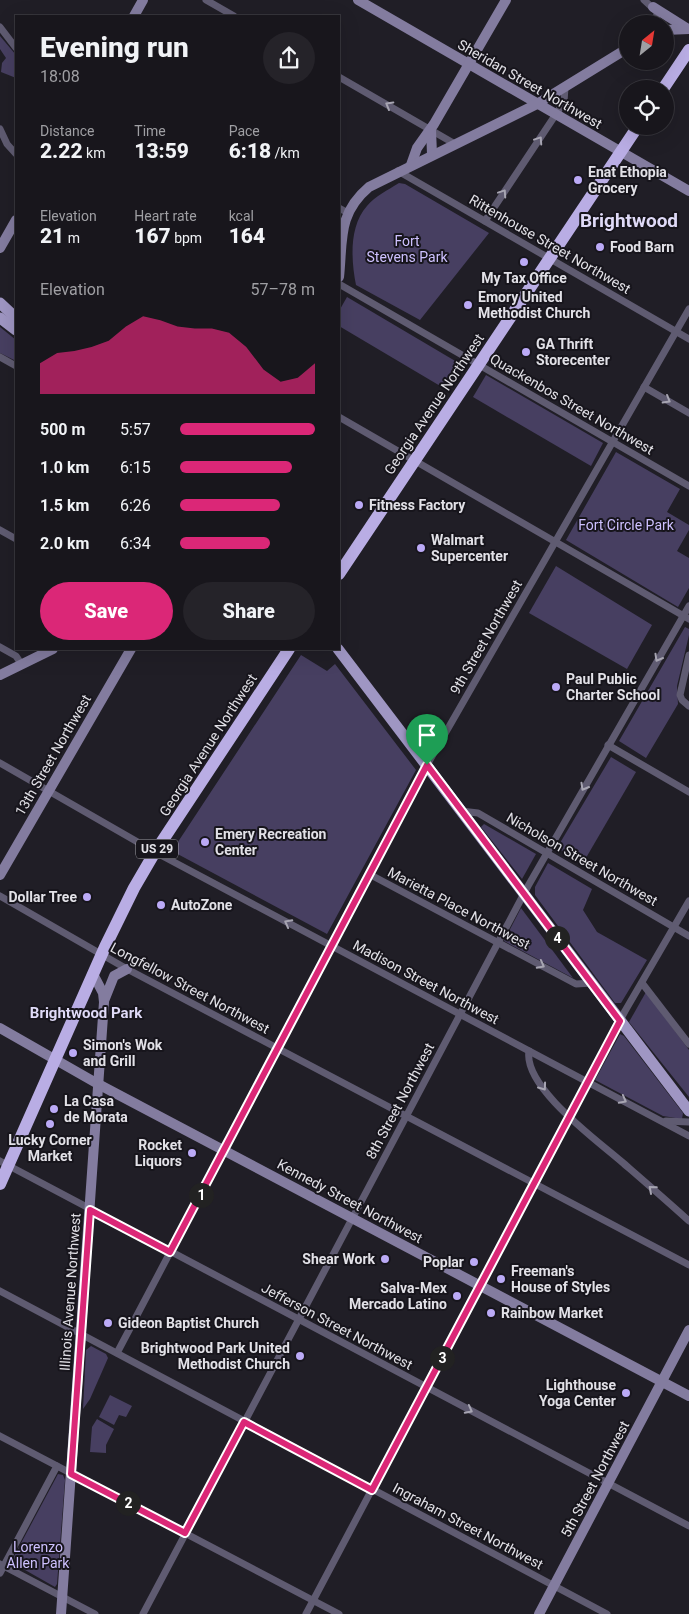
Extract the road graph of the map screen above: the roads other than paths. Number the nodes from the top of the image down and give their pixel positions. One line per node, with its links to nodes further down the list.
1 (143, 0): 7 (street)
2 (206, 0): 8 (street)
3 (358, 0): 16 (street, Sheridan Street Northwest)
4 (506, 0): 16 (street)
5 (644, 0): 6 (street)
6 (653, 7): 9 (street); 11 (street)
7 (135, 15)
8 (232, 15)
9 (657, 15)
10 (0, 27): 13 (street)
11 (688, 29): 12 (street)
12 (674, 30)
13 (15, 47)
14 (689, 50): 18 (highway)
15 (619, 54): 19 (street)
16 (469, 64): 20 (street, Sheridan Street Northwest); 23 (street)
17 (340, 77): 23 (street, one-way to 17)
18 (669, 80)
19 (565, 87): 20 (street); 21 (street)
20 (537, 104): 21 (street, Sheridan Street Northwest); 25 (street)
21 (556, 115): 26 (street, Sheridan Street Northwest); 33 (street, one-way to 21)
22 (0, 129): 27 (street)
23 (431, 130): 25 (street); 28 (street); 29 (street)
24 (632, 135): 26 (highway, Georgia Avenue Northwest)
25 (454, 144): 28 (street)
26 (621, 152): 31 (street, Sheridan Street Northwest); 37 (highway, Georgia Avenue Northwest)
27 (15, 153)
28 (432, 154): 29 (street)
29 (412, 165): 30 (street)
30 (398, 171): 32 (street); 33 (street, Rittenhouse Street Northwest)
31 (689, 191)
32 (343, 211): 36 (street)
33 (484, 221): 37 (street, Rittenhouse Street Northwest)
34 (15, 222): 35 (street)
35 (0, 248)
36 (340, 256)
37 (549, 258): 44 (street, Rittenhouse Street Northwest); 47 (highway, Georgia Avenue Northwest)
38 (340, 285): 47 (street, Quackenbos Street Northwest)
39 (0, 303): 41 (main road)
40 (689, 309): 44 (street, 9th Street Northwest)
41 (15, 317)
42 (0, 318): 43 (main road)
43 (15, 329)
44 (676, 331): 45 (street, Rittenhouse Street Northwest); 49 (street, 9th Street Northwest)
45 (689, 339)
46 (0, 357): 48 (street)
47 (478, 364): 52 (street, Quackenbos Street Northwest); 53 (highway, Georgia Avenue Northwest)
48 (15, 365)
49 (644, 387): 50 (street, one-way to 50); 52 (street, 9th Street Northwest)
50 (689, 413)
51 (340, 418): 53 (street)
52 (613, 442): 54 (street, Quackenbos Street Northwest); 57 (street, 9th Street Northwest)
53 (415, 461): 57 (street); 58 (highway, Georgia Avenue Northwest)
54 (689, 486)
55 (0, 530): 56 (street)
56 (15, 538)
57 (555, 542): 60 (street); 72 (street, 9th Street Northwest)
58 (340, 573)
59 (689, 606): 60 (street, 8th Street Northwest)
60 (686, 618): 70 (street, 8th Street Northwest, one-way to 70)
61 (0, 647): 67 (street)
62 (52, 650): 67 (street)
63 (130, 650): 73 (street, 13th Street Northwest)
64 (288, 650): 76 (highway, Georgia Avenue Northwest / US 29)
65 (339, 650): 72 (main road)
66 (689, 655): 69 (street)
67 (22, 665): 68 (street)
68 (0, 675)
69 (689, 706)
70 (608, 745): 74 (street); 77 (street, 8th Street Northwest, one-way to 77)
71 (0, 763): 73 (street, Madison Street Northwest)
72 (427, 765): 75 (main road); 78 (street, 9th Street Northwest)
73 (48, 791): 76 (street, Madison Street Northwest); 79 (street, 13th Street Northwest)
74 (689, 792)
75 (460, 811): 77 (street, Nicholson Street Northwest); 80 (main road)
76 (155, 852): 86 (street, Madison Street Northwest, one-way to 76); 87 (highway, Georgia Avenue Northwest / US 29)
77 (546, 853): 80 (street, 8th Street Northwest); 83 (street, Nicholson Street Northwest)
78 (369, 874): 85 (street, Marietta Place Northwest); 86 (street, 9th Street Northwest)
79 (0, 875)
80 (523, 894): 85 (street, 8th Street Northwest); 90 (main road)
81 (0, 896): 87 (street, Longfellow Street Northwest)
82 (689, 901): 83 (street)
83 (674, 927): 84 (street, Nicholson Street Northwest); 91 (street)
84 (689, 936)
85 (498, 942): 90 (street, Marietta Place Northwest, one-way to 90); 93 (street, 8th Street Northwest)
86 (331, 946): 93 (street, Madison Street Northwest); 97 (street, 9th Street Northwest)
87 (102, 955): 88 (street, Longfellow Street Northwest); 89 (highway, Georgia Avenue Northwest / US 29)
88 (127, 969): 92 (street); 97 (street, Longfellow Street Northwest)
89 (93, 974): 92 (street, Illinois Avenue Northwest); 99 (highway, Georgia Avenue Northwest / US 29)
90 (592, 983): 94 (main road)
91 (642, 983): 94 (street); 96 (street)
92 (104, 1002): 101 (street, Illinois Avenue Northwest)
93 (460, 1014): 98 (street, Madison Street Northwest); 103 (street, 8th Street Northwest)
94 (620, 1021): 100 (street); 102 (main road)
95 (0, 1028): 99 (street, Kennedy Street Northwest)
96 (689, 1044)
97 (278, 1048): 103 (street, Longfellow Street Northwest); 108 (street, 9th Street Northwest)
98 (529, 1051): 100 (street, Madison Street Northwest); 104 (street, one-way to 104)
99 (55, 1060): 101 (street, Kennedy Street Northwest); 109 (highway, Georgia Avenue Northwest / US 29)
100 (588, 1082): 104 (street); 105 (street, Madison Street Northwest, one-way to 105)
101 (98, 1084): 108 (street, Kennedy Street Northwest); 112 (street, Illinois Avenue Northwest)
102 (689, 1111)
103 (406, 1116): 111 (street, Longfellow Street Northwest); 113 (street, 8th Street Northwest)
104 (569, 1118): 111 (street); 114 (street, one-way to 104)
105 (658, 1119): 106 (street, Madison Street Northwest); 107 (street, Madison Street Northwest)
106 (689, 1122)
107 (689, 1136)
108 (224, 1150): 113 (street, Kennedy Street Northwest); 115 (street, 9th Street Northwest)
109 (4, 1164): 110 (highway, Georgia Avenue Northwest / US 29); 112 (street, Jefferson Street Northwest)
110 (0, 1184)
111 (534, 1184): 116 (street, Longfellow Street Northwest); 117 (street)
112 (90, 1210): 115 (street, Jefferson Street Northwest); 121 (street, Illinois Avenue Northwest)
113 (352, 1218): 117 (street, Kennedy Street Northwest); 119 (street, 8th Street Northwest)
114 (689, 1221)
115 (170, 1252): 119 (street, Jefferson Street Northwest); 122 (street, 9th Street Northwest)
116 (689, 1265)
117 (480, 1286): 123 (street, Kennedy Street Northwest); 124 (street)
118 (0, 1291): 121 (street, Ingraham Street Northwest)
119 (298, 1320): 124 (street, Jefferson Street Northwest); 126 (street, 8th Street Northwest)
120 (689, 1330): 123 (street, 5th Street Northwest)
121 (81, 1334): 122 (street, Ingraham Street Northwest); 129 (street, Illinois Avenue Northwest)
122 (117, 1354): 126 (street, Ingraham Street Northwest)
123 (662, 1382): 125 (street, Kennedy Street Northwest); 130 (street, 5th Street Northwest)
124 (426, 1388): 130 (street, Jefferson Street Northwest, one-way to 130); 131 (street)
125 (689, 1396)
126 (244, 1422): 131 (street, Ingraham Street Northwest); 133 (street, 8th Street Northwest)
127 (0, 1436): 128 (street)
128 (57, 1466): 129 (street); 134 (street)
129 (71, 1474): 133 (street); 137 (street, Illinois Avenue Northwest)
130 (608, 1484): 132 (street, Jefferson Street Northwest); 136 (street, 5th Street Northwest)
131 (372, 1490): 136 (street, Ingraham Street Northwest); 138 (street)
132 (689, 1526)
133 (185, 1533): 138 (street); 141 (street, 8th Street Northwest)
134 (2, 1565): 135 (street); 137 (street)
135 (0, 1573)
136 (554, 1586): 144 (street, 5th Street Northwest); 145 (street, Ingraham Street Northwest)
137 (63, 1596): 139 (street, Illinois Avenue Northwest); 140 (street)
138 (314, 1601): 142 (street); 143 (street)
139 (61, 1614)
140 (96, 1614)
141 (143, 1614)
142 (306, 1614)
143 (339, 1614)
144 (539, 1614)
145 (607, 1614)

